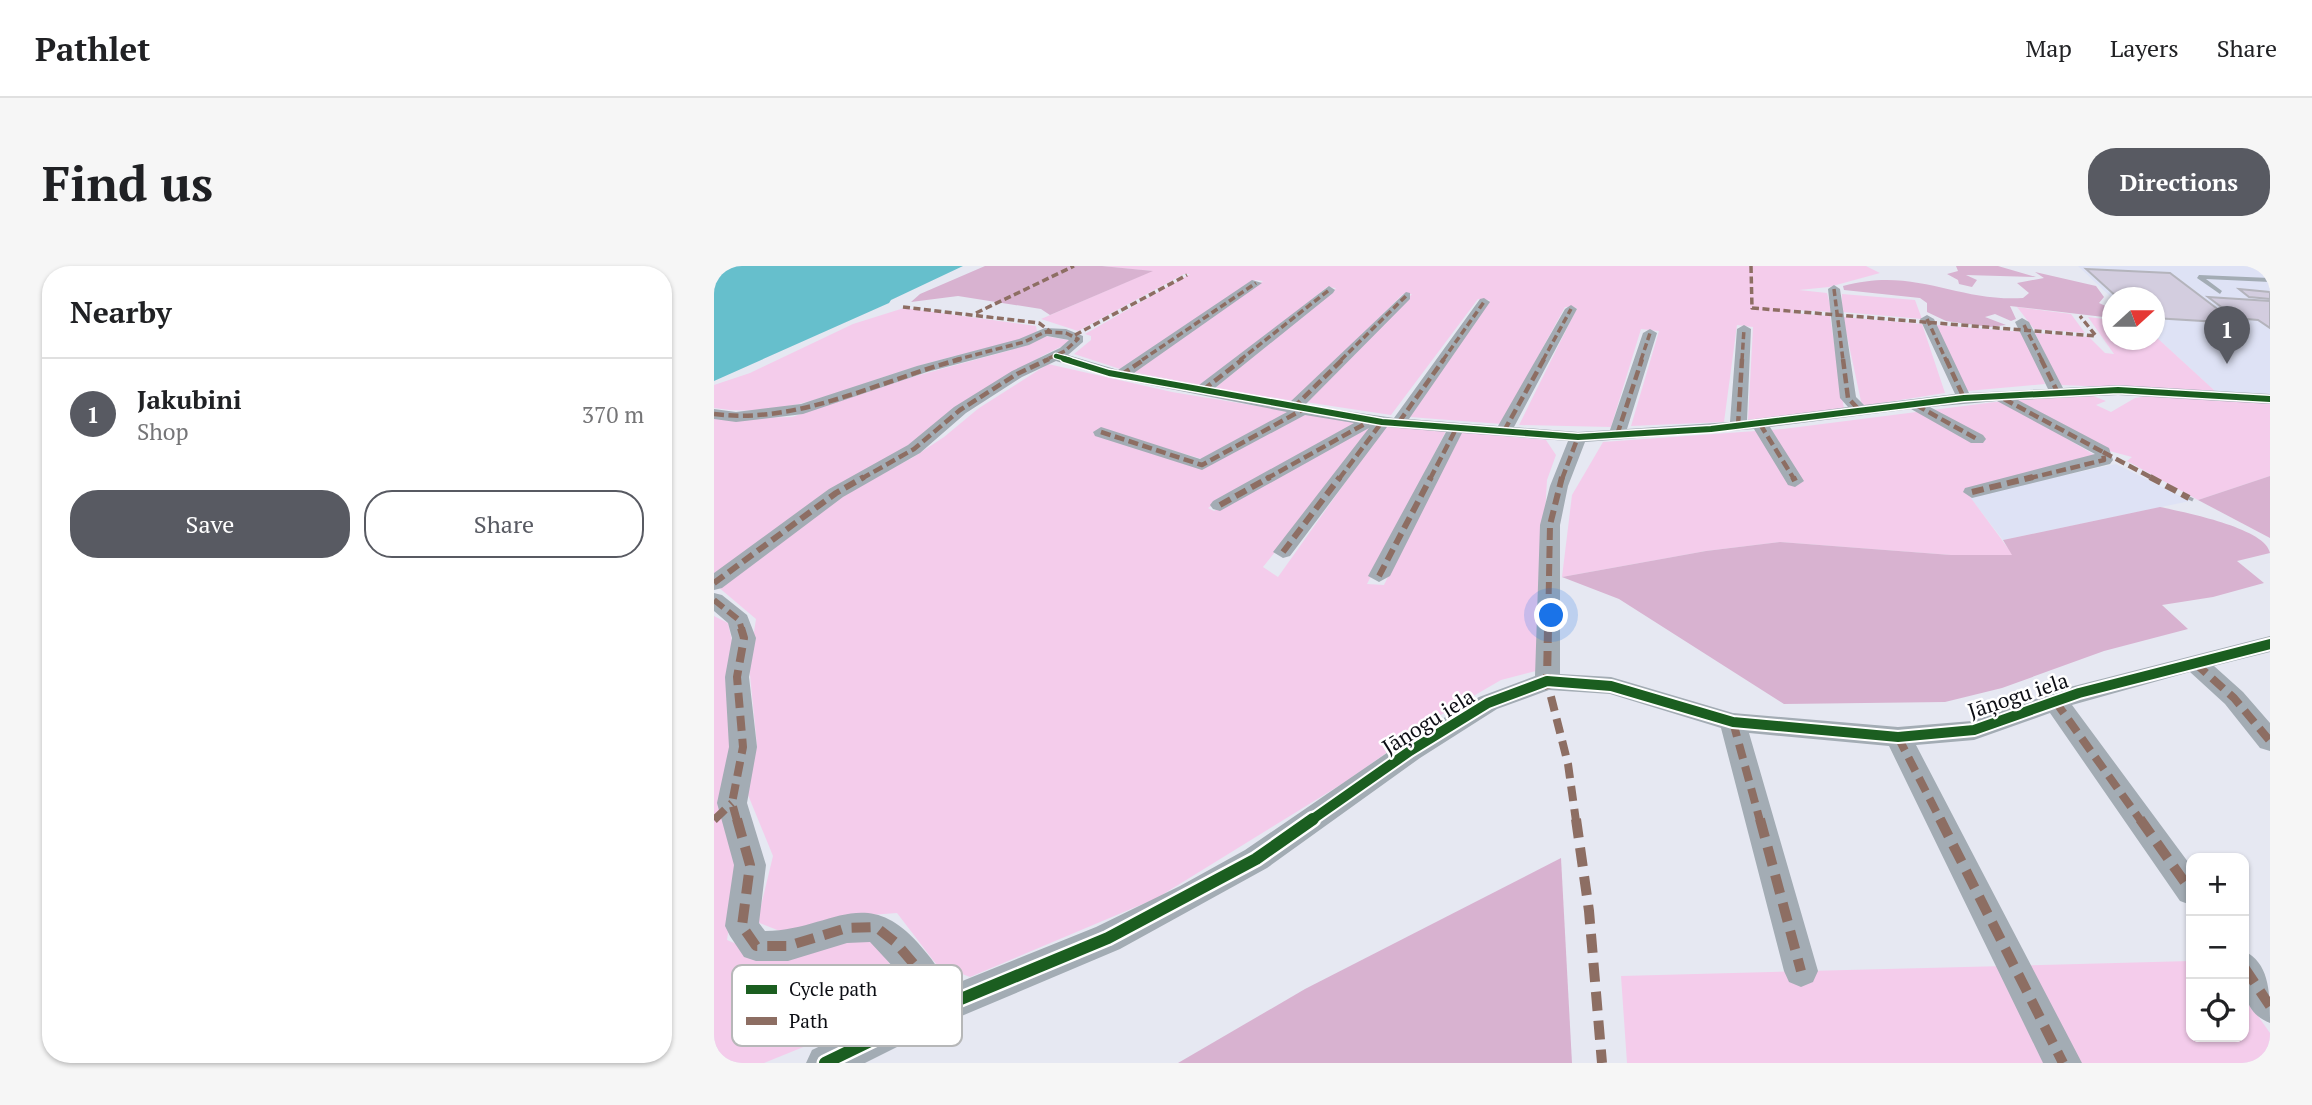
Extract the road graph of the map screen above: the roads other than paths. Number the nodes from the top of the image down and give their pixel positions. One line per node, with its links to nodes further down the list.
1 (2270, 281): 5 (lane)
2 (1256, 283): 14 (street)
3 (1834, 289): 22 (street)
4 (1329, 290): 15 (street)
5 (2220, 292)
6 (1406, 296): 21 (street)
7 (1484, 302): 24 (street)
8 (1571, 309): 28 (street)
9 (1927, 319): 18 (street)
10 (2022, 322): 16 (street)
11 (1744, 329): 26 (street)
12 (1650, 334): 30 (street)
13 (1056, 356): 14 (street); 23 (street); 38 (street)
14 (1121, 375): 15 (street)
15 (1203, 390): 21 (street)
16 (2058, 393): 17 (street); 19 (street)
17 (1998, 396): 18 (street); 34 (street)
18 (1964, 398): 20 (street)
19 (2270, 399)
20 (1916, 405): 22 (street); 32 (street)
21 (1297, 409): 24 (street); 29 (street)
22 (1861, 412): 25 (street)
23 (714, 414)
24 (1384, 421): 27 (street); 35 (street); 36 (street)
25 (1760, 424): 26 (street); 33 (street)
26 (1738, 426): 30 (street)
27 (1457, 427): 28 (street); 37 (street)
28 (1504, 431): 31 (street)
29 (1101, 432)
30 (1617, 435): 31 (street)
31 (1578, 437): 41 (street)
32 (1977, 439)
33 (1795, 481)
34 (1972, 492)
35 (1220, 505)
36 (1283, 552)
37 (1379, 576)
38 (716, 600): 47 (street)
39 (2270, 644): 40 (street, Jāņogu iela)
40 (2195, 663): 42 (street, Jāņogu iela); 45 (street)
41 (1547, 681): 43 (street, Jāņogu iela); 50 (street, Jāņogu iela)
42 (2055, 701): 44 (street, Jāņogu iela); 46 (street)
43 (1733, 722): 44 (street, Jāņogu iela); 48 (street)
44 (1898, 737): 54 (street)
45 (2270, 741)
46 (2186, 884)
47 (915, 965)
48 (1801, 971)
49 (2249, 974): 51 (street)
50 (962, 999)
51 (2270, 1006)
52 (860, 1046): 53 (street, Jāņogu iela)
53 (825, 1063)
54 (2063, 1063)

